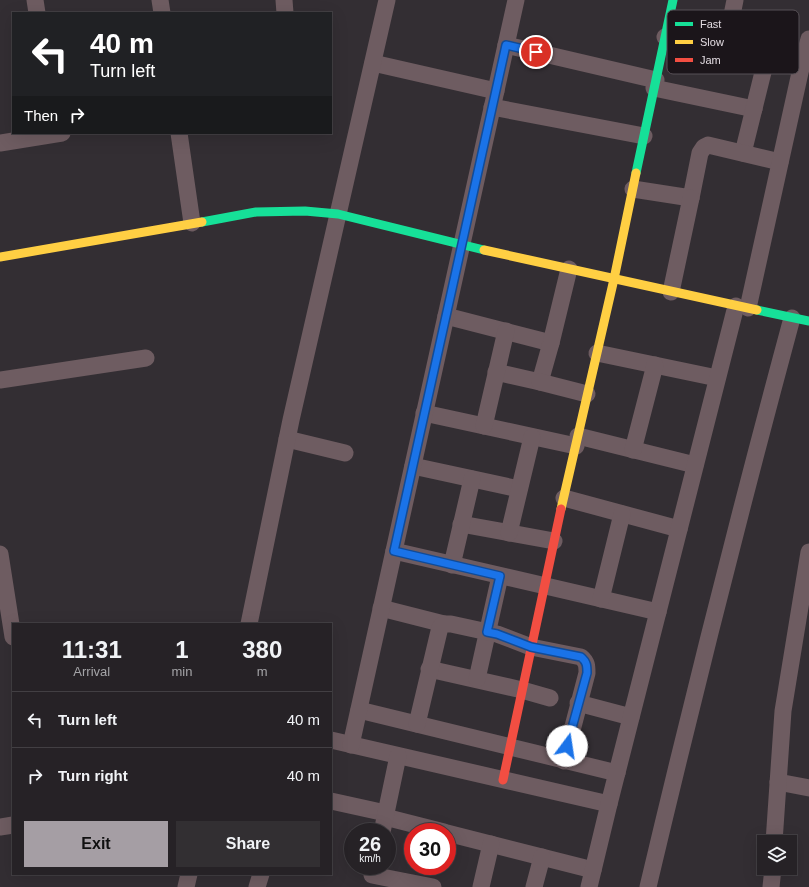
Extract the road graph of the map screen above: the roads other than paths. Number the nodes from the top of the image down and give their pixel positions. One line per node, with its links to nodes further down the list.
1 (35, 0): 10 (street)
2 (160, 0): 11 (street)
3 (284, 0): 12 (street)
4 (387, 0): 17 (street)
5 (516, 0): 16 (street)
6 (673, 0): 8 (street)
7 (735, 0): 9 (street)
8 (671, 10)
9 (733, 10)
10 (37, 12)
11 (162, 12)
12 (285, 12)
13 (667, 28): 14 (street)
14 (665, 37): 20 (street)
15 (809, 39): 18 (street)
16 (506, 45): 20 (street); 21 (street)
17 (373, 63): 21 (street); 31 (street)
18 (801, 68): 28 (street)
19 (763, 74): 22 (street)
20 (655, 84): 22 (street); 25 (street)
21 (494, 99): 25 (street); 33 (street)
22 (754, 109): 27 (street)
23 (51, 134): 26 (street)
24 (179, 134): 32 (street)
25 (644, 136): 29 (street)
26 (0, 143)
27 (743, 153): 28 (street); 30 (street)
28 (780, 162): 38 (street)
29 (633, 189): 30 (street); 36 (street)
30 (691, 198): 37 (street)
31 (338, 214): 32 (street); 33 (street); 55 (street)
32 (192, 223): 34 (street)
33 (462, 245): 35 (street); 39 (street)
34 (0, 257)
35 (569, 269): 36 (street); 43 (street)
36 (614, 279): 37 (street); 44 (street)
37 (671, 292): 38 (street)
38 (742, 307): 40 (street); 48 (street)
39 (446, 316): 42 (street); 52 (street)
40 (792, 318): 41 (street); 121 (street)
41 (809, 321)
42 (506, 331): 43 (street); 47 (street)
43 (551, 343): 50 (street)
44 (597, 353): 46 (street); 51 (street)
45 (146, 358): 49 (street)
46 (655, 365): 48 (street); 57 (street)
47 (496, 372): 50 (street); 53 (street)
48 (717, 378): 60 (street)
49 (0, 380)
50 (540, 382): 51 (street)
51 (587, 394): 56 (street)
52 (424, 413): 53 (street); 59 (street)
53 (484, 426): 54 (street)
54 (532, 437): 56 (street); 62 (street)
55 (287, 439): 58 (street); 78 (street)
56 (577, 441): 57 (street); 63 (street)
57 (633, 450): 60 (street)
58 (345, 453)
59 (413, 466): 61 (street); 69 (street)
60 (695, 466): 66 (street)
61 (472, 479): 62 (street); 65 (street)
62 (519, 489): 67 (street)
63 (564, 498): 64 (street); 68 (street)
64 (622, 514): 66 (street); 75 (street)
65 (461, 524): 67 (street); 72 (street)
66 (679, 529): 77 (street)
67 (509, 533): 68 (street)
68 (554, 541): 74 (street)
69 (394, 551): 72 (street); 76 (street)
70 (809, 552): 98 (street)
71 (0, 554): 80 (street)
72 (452, 565): 73 (street)
73 (500, 576): 74 (street); 81 (street)
74 (544, 586): 75 (street); 82 (street)
75 (601, 599): 77 (street)
76 (382, 608): 79 (street); 88 (street)
77 (658, 612): 89 (street)
78 (248, 623)
79 (444, 624): 81 (street); 83 (street)
80 (12, 631)
81 (487, 632): 82 (street); 84 (street)
82 (531, 647): 85 (street); 87 (street)
83 (429, 669): 84 (street); 90 (street)
84 (477, 680): 85 (street)
85 (522, 690): 86 (street); 93 (street)
86 (550, 698)
87 (578, 703): 89 (street); 95 (street)
88 (359, 710): 90 (street); 92 (street)
89 (631, 717): 96 (street)
90 (417, 724): 93 (street)
91 (332, 740): 92 (street)
92 (351, 745): 94 (street)
93 (510, 747): 95 (street); 97 (street)
94 (398, 756): 97 (street); 102 (street)
95 (564, 760): 96 (street)
96 (617, 773): 101 (street)
97 (503, 780): 101 (street)
98 (778, 782): 99 (street); 107 (street)
99 (809, 788)
100 (332, 802): 103 (street)
101 (609, 804): 110 (street)
102 (383, 823)
103 (383, 823)
104 (12, 825): 105 (street)
105 (0, 827)
106 (456, 835): 108 (street)
107 (774, 835)
108 (491, 844): 109 (street); 118 (street)
109 (542, 857): 110 (street); 119 (street)
110 (593, 870): 120 (street)
111 (189, 875): 115 (street)
112 (261, 875): 116 (street)
113 (772, 875): 122 (street)
114 (372, 876): 117 (street)
115 (186, 887)
116 (257, 887)
117 (433, 887)
118 (481, 887)
119 (534, 887)
120 (589, 887)
121 (648, 887)
122 (771, 887)

